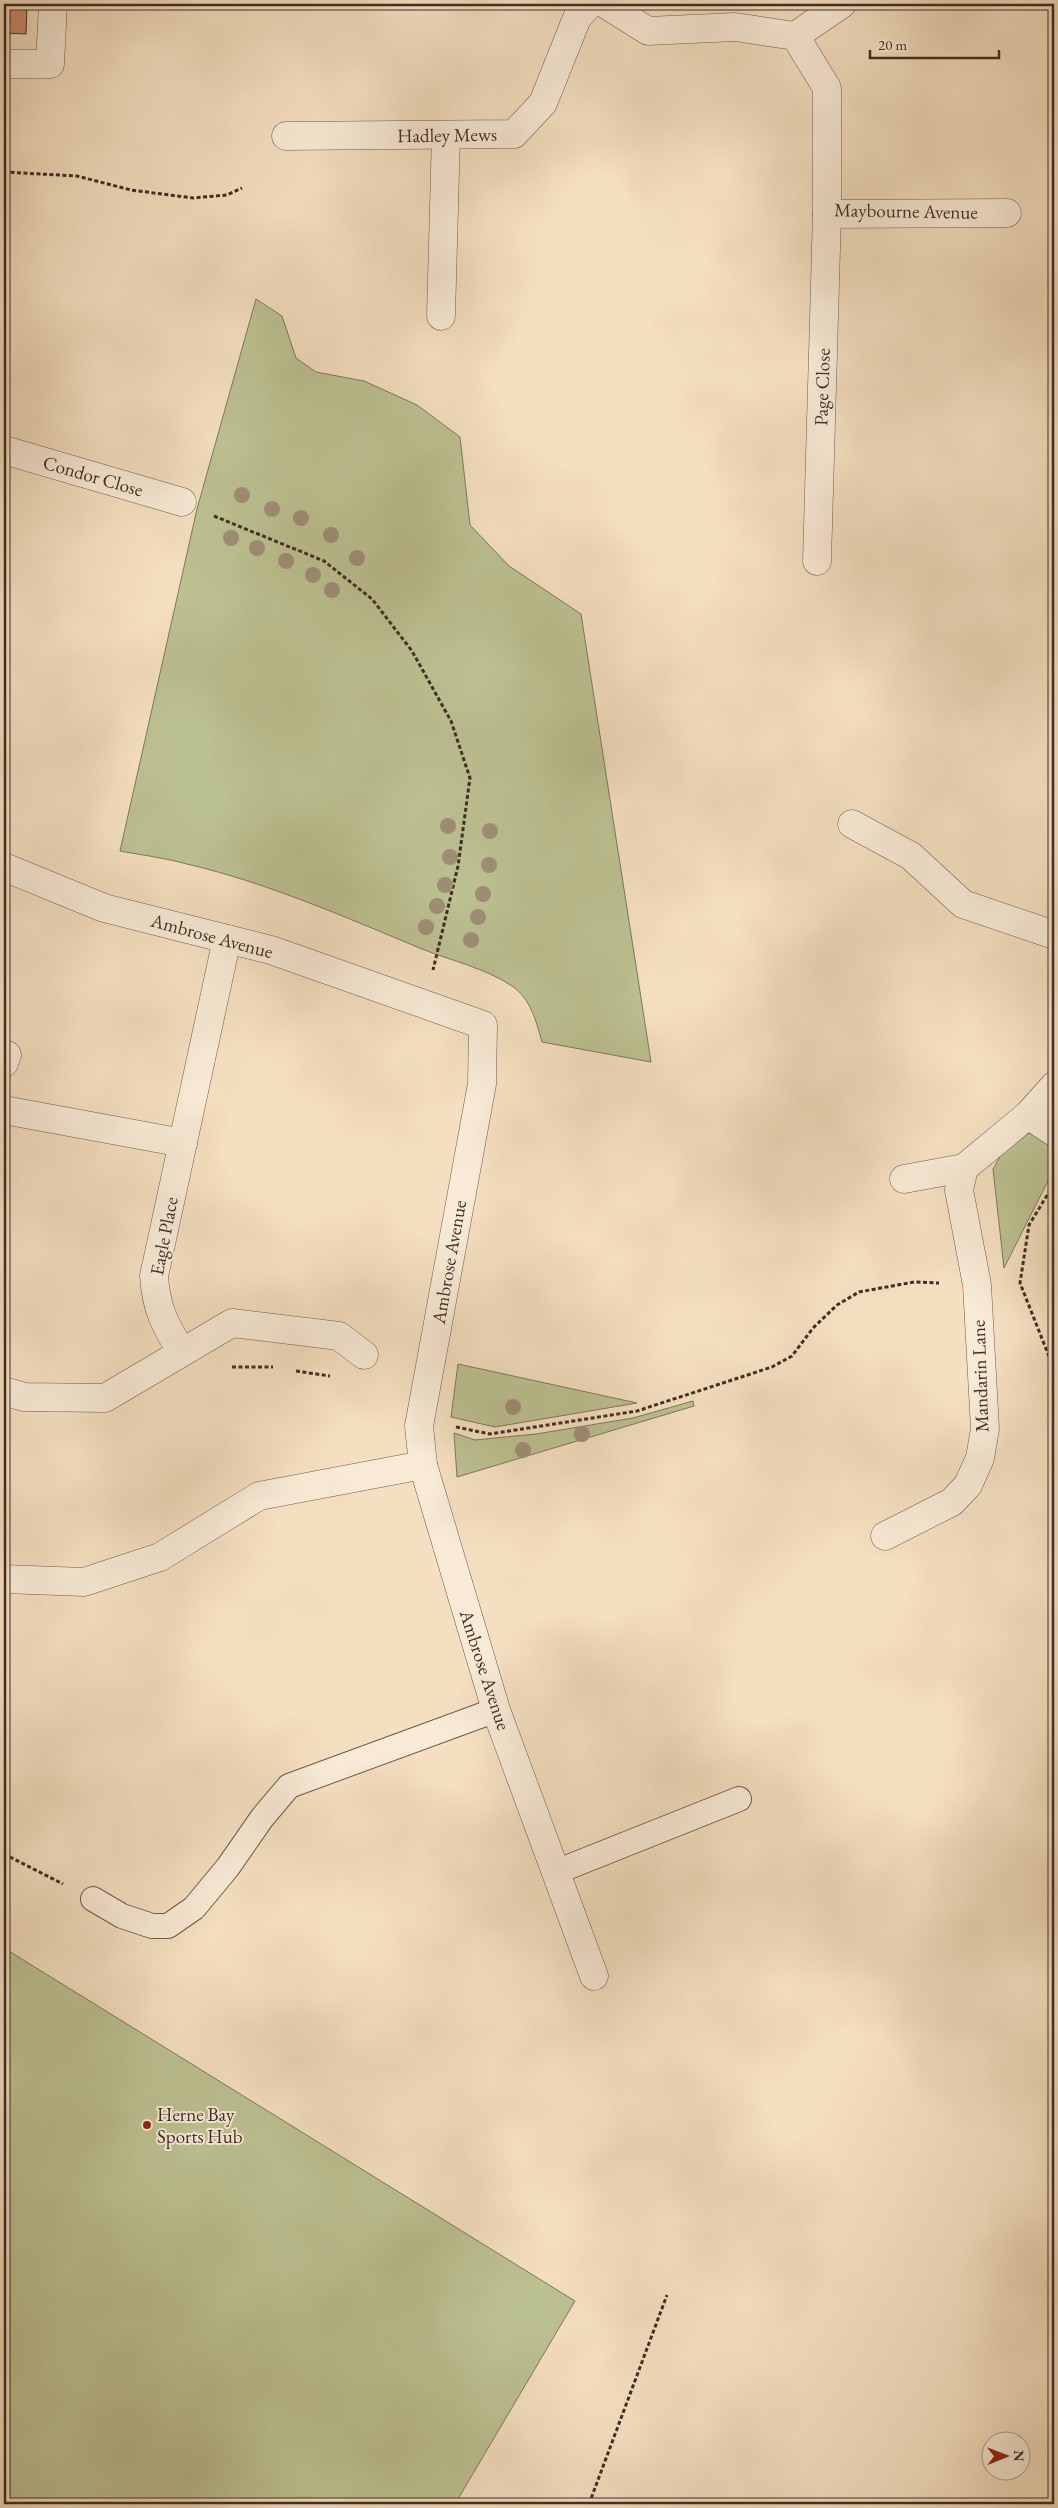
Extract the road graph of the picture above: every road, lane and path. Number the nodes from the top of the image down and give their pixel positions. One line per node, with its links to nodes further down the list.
1 (53, 4): 6 (street)
2 (590, 4): 7 (street, Hadley Mews)
3 (605, 4): 5 (street)
4 (842, 4): 5 (street)
5 (795, 36): 12 (street, Maybourne Avenue)
6 (4, 64)
7 (446, 135): 8 (street, Hadley Mews); 13 (street)
8 (286, 136)
9 (4, 172): 10 (path)
10 (242, 188)
11 (1007, 213): 12 (street, Maybourne Avenue)
12 (827, 214): 16 (street, Page Close)
13 (442, 316)
14 (4, 450): 15 (street, Condor Close)
15 (182, 502): 21 (path)
16 (817, 561)
17 (852, 824): 19 (street)
18 (4, 867): 20 (street, Ambrose Avenue)
19 (1054, 935)
20 (227, 939): 21 (street, Ambrose Avenue); 26 (street, Eagle Place)
21 (425, 1004): 40 (street, Ambrose Avenue)
22 (1054, 1086): 24 (street)
23 (4, 1110): 26 (street)
24 (1028, 1115): 25 (street); 27 (street)
25 (1054, 1132)
26 (183, 1143): 32 (street, Eagle Place)
27 (964, 1168): 28 (street); 31 (street, Mandarin Lane)
28 (904, 1179)
29 (1054, 1184): 30 (path)
30 (1020, 1283): 31 (path); 37 (path)
31 (976, 1285): 40 (path); 42 (street, Mandarin Lane)
32 (182, 1352): 33 (street); 39 (street)
33 (364, 1355)
34 (224, 1367): 35 (path)
35 (279, 1368)
36 (288, 1369): 38 (path)
37 (1054, 1369)
38 (333, 1377)
39 (4, 1392)
40 (419, 1426): 41 (street, Ambrose Avenue)
41 (424, 1465): 43 (street); 44 (street, Ambrose Avenue)
42 (885, 1536)
43 (4, 1579)
44 (496, 1710): 47 (street, Ambrose Avenue); 48 (lane)
45 (739, 1799): 47 (lane)
46 (4, 1854): 48 (path)
47 (556, 1872): 49 (street, Ambrose Avenue)
48 (92, 1899)
49 (594, 1976)
50 (667, 2295): 51 (path)
51 (590, 2504)

